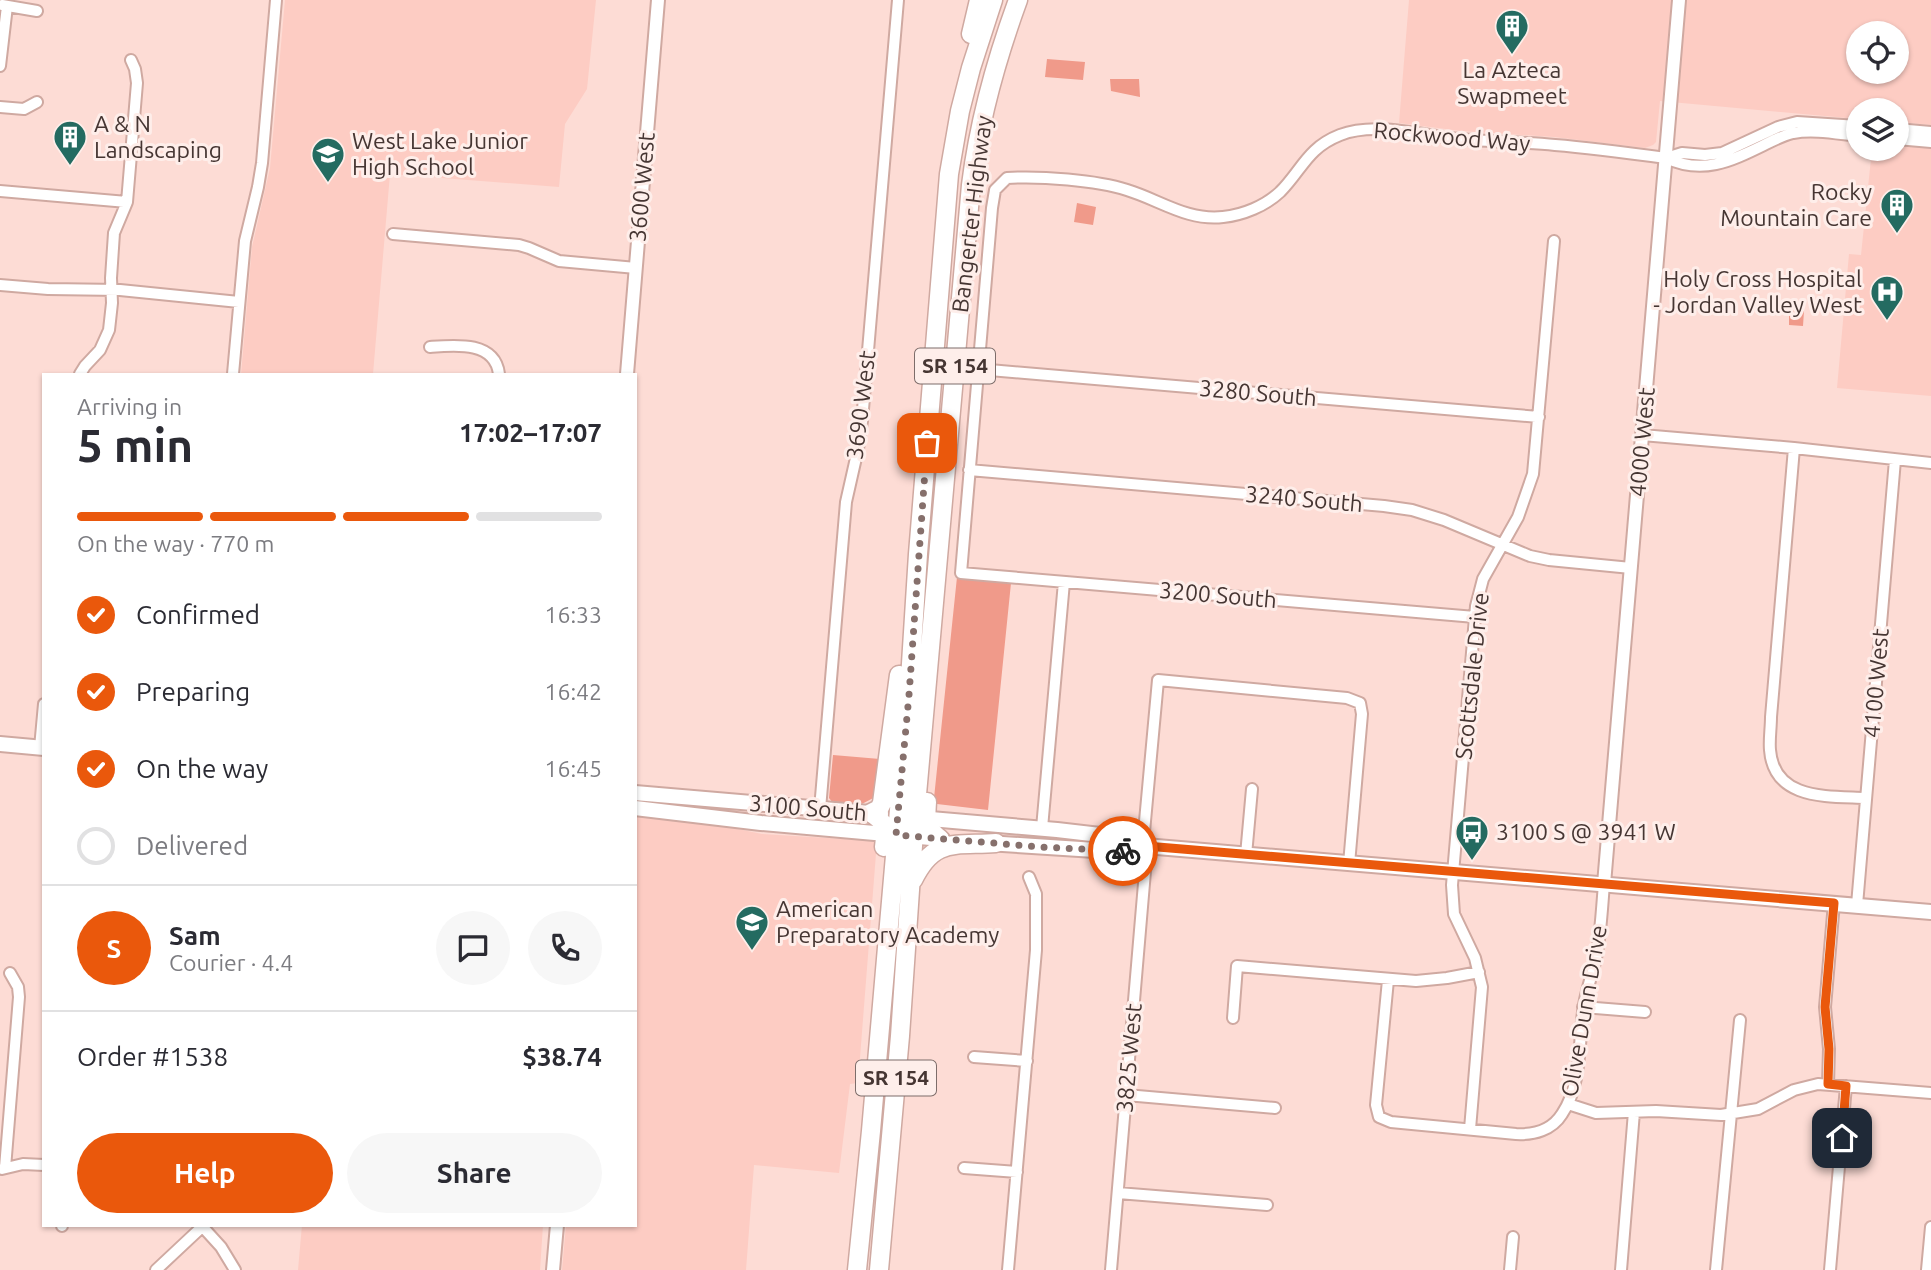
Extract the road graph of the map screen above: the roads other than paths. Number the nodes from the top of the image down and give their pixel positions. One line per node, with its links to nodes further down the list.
1 (276, 0): 31 (street)
2 (658, 0): 28 (street, 3600 West)
3 (898, 0): 57 (street, 3690 West)
4 (979, 0): 13 (highway)
5 (993, 0): 13 (highway, Bangerter Highway / SR 154)
6 (1005, 0): 14 (highway)
7 (1018, 0): 14 (highway, Bangerter Highway / SR 154)
8 (1679, 0): 23 (street, 4000 West)
9 (3, 5): 10 (street); 12 (street)
10 (37, 11)
11 (131, 60): 25 (street)
12 (0, 66)
13 (971, 68): 38 (highway, Bangerter Highway / SR 154)
14 (988, 97): 46 (highway, Bangerter Highway / SR 154)
15 (37, 102): 16 (street)
16 (0, 107)
17 (1846, 125): 23 (street)
18 (1909, 130): 19 (street)
19 (1931, 132)
20 (1846, 135): 23 (street)
21 (1909, 140): 22 (street)
22 (1931, 142)
23 (1666, 158): 33 (street, Rockwood Way); 40 (street, 4000 West)
24 (0, 191): 25 (street)
25 (127, 202): 30 (street)
26 (393, 234): 28 (street)
27 (1553, 241): 39 (street, Scottsdale Drive)
28 (636, 268): 37 (street, 3600 West)
29 (0, 285): 30 (street)
30 (112, 290): 31 (street); 34 (street)
31 (240, 302): 35 (street)
32 (430, 347): 36 (street)
33 (978, 369): 39 (street, 3280 South); 44 (street)
34 (81, 373)
35 (233, 373)
36 (499, 373)
37 (627, 373)
38 (931, 387): 46 (highway); 50 (highway, Bangerter Highway / SR 154)
39 (1539, 417): 45 (street, Scottsdale Drive)
40 (1643, 435): 41 (street); 47 (street, 4000 West)
41 (1794, 448): 42 (street); 55 (street)
42 (1895, 460): 43 (street); 55 (street, 4100 West)
43 (1931, 463)
44 (969, 470): 45 (street, 3240 South); 48 (street, 3200 South)
45 (1502, 545): 47 (street, 3240 South); 49 (street, Scottsdale Drive)
46 (938, 547): 59 (highway, Bangerter Highway / SR 154)
47 (1631, 568): 69 (street, 4000 West)
48 (1064, 582): 49 (street, 3200 South); 60 (street)
49 (1475, 617): 67 (street, Scottsdale Drive)
50 (913, 627): 58 (highway); 59 (highway, Bangerter Highway / SR 154)
51 (0, 744): 52 (main road)
52 (42, 748)
53 (1252, 789): 65 (street)
54 (637, 793): 57 (main road, 3100 South)
55 (1866, 799): 72 (street, 4100 West)
56 (637, 808): 61 (main road, 3100 South)
57 (820, 809): 58 (main road, 3100 South)
58 (872, 813): 59 (main road, 3100 South); 61 (highway)
59 (913, 817): 60 (main road, 3100 South); 61 (highway, Bangerter Highway / SR 154); 62 (highway)
60 (1042, 828): 64 (main road, 3100 South)
61 (898, 835): 62 (main road, 3100 South); 70 (highway, Bangerter Highway / SR 154); 87 (highway)
62 (940, 839): 63 (main road, 3100 South)
63 (996, 844): 64 (main road, 3100 South); 70 (highway)
64 (1146, 846): 65 (main road, 3100 South); 66 (street, 3825 West); 86 (street, 3825 West)
65 (1246, 855): 66 (main road, 3100 South)
66 (1349, 864): 67 (main road, 3100 South)
67 (1452, 873): 69 (main road, 3100 South); 74 (street, Scottsdale Drive)
68 (1029, 877): 82 (street)
69 (1604, 884): 71 (main road, 3100 South); 77 (street, Olive Dunn Drive)
70 (910, 886): 109 (highway, Bangerter Highway / SR 154)
71 (1834, 903): 72 (main road, 3100 South); 83 (street)
72 (1857, 905): 73 (main road, 3100 South)
73 (1931, 912)
74 (1479, 972): 76 (street); 92 (street, Scottsdale Drive)
75 (10, 973): 95 (street)
76 (1388, 980): 79 (street); 92 (street, Olive Dunn Drive)
77 (1583, 1007): 78 (street); 88 (street, Olive Dunn Drive)
78 (1645, 1012)
79 (1233, 1017)
80 (1740, 1020): 91 (street)
81 (974, 1057): 82 (street)
82 (1027, 1062): 96 (street)
83 (1828, 1084): 84 (street); 91 (street)
84 (1846, 1086): 85 (street); 115 (street)
85 (1931, 1093)
86 (1126, 1095): 89 (street); 97 (street, 3825 West)
87 (874, 1096): 107 (highway, SR 154); 108 (highway)
88 (1568, 1104): 90 (street); 92 (street, Olive Dunn Drive)
89 (1275, 1108)
90 (1634, 1112): 91 (street); 113 (street)
91 (1731, 1114): 114 (street)
92 (1470, 1129)
93 (42, 1165): 95 (street)
94 (964, 1168): 96 (street)
95 (3, 1169)
96 (1017, 1172): 110 (street)
97 (1118, 1193): 98 (street); 111 (street, 3825 West)
98 (1267, 1205)
99 (201, 1227): 104 (street)
100 (205, 1227): 105 (street)
101 (557, 1227): 106 (street)
102 (1931, 1227): 116 (street)
103 (1513, 1237): 112 (street)
104 (156, 1270)
105 (235, 1270)
106 (553, 1270)
107 (857, 1270)
108 (869, 1270)
109 (879, 1270)
110 (1008, 1270)
111 (1111, 1270)
112 (1510, 1270)
113 (1621, 1270)
114 (1716, 1270)
115 (1830, 1270)
116 (1927, 1270)

